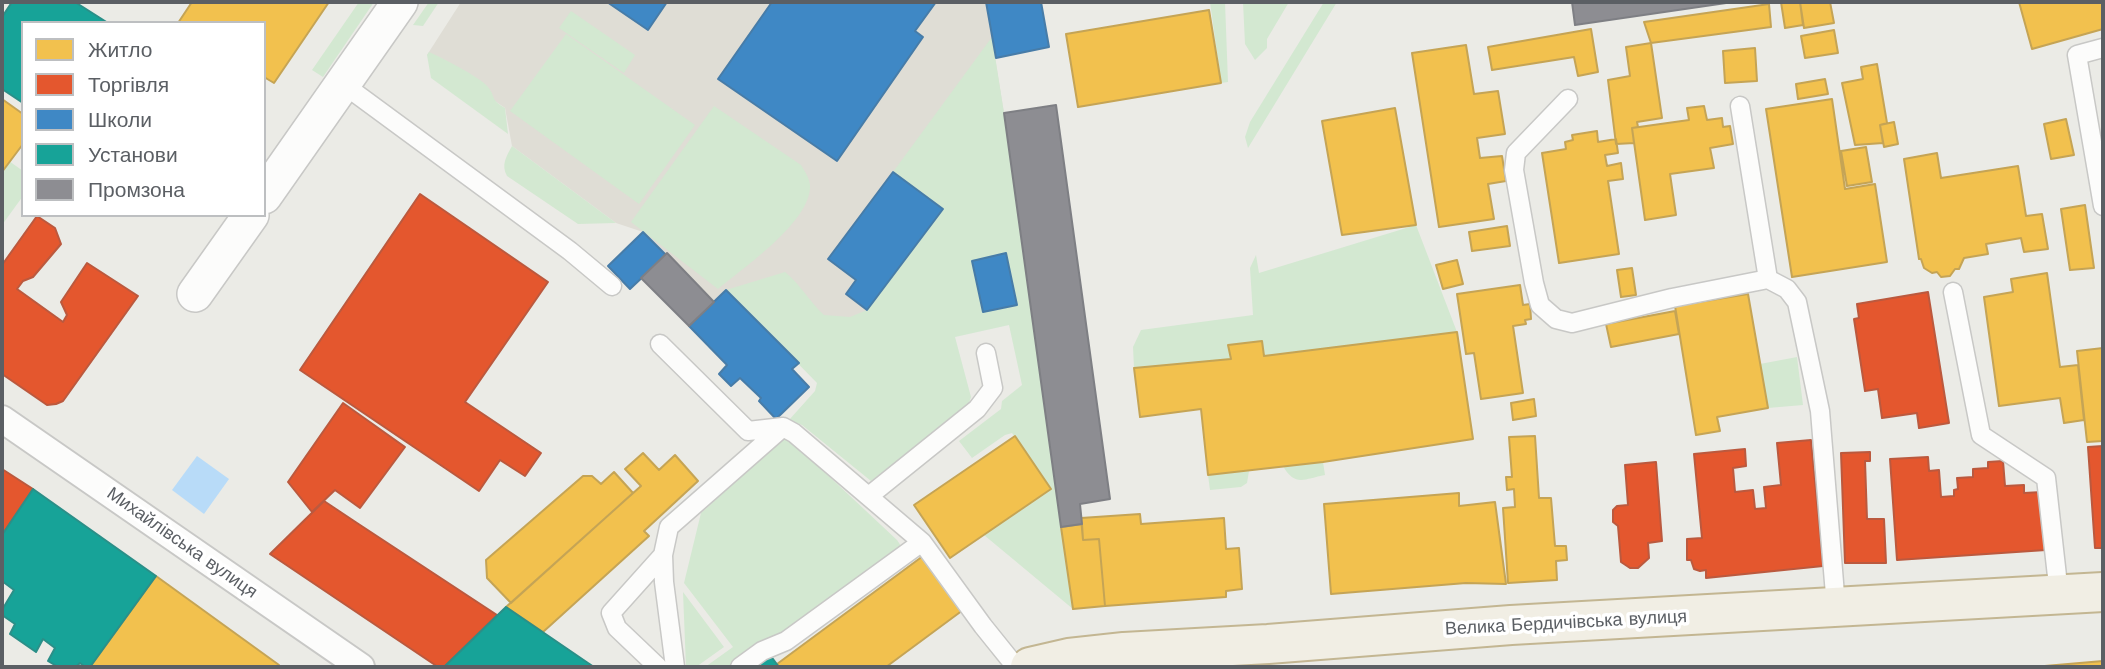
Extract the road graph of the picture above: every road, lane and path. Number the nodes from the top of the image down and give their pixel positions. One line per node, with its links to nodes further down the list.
1 (400, 2): 3 (street)
2 (2103, 48): 7 (lane)
3 (343, 84): 6 (street); 10 (lane)
4 (1568, 99): 9 (lane)
5 (1740, 106): 9 (lane)
6 (266, 193)
7 (2103, 206)
8 (250, 217): 12 (street)
9 (1769, 279): 22 (lane)
10 (612, 286)
11 (1953, 292): 21 (lane)
12 (195, 294)
13 (660, 344): 16 (lane)
14 (986, 353): 17 (lane)
15 (2, 419): 25 (street, Михайлівська вулиця)
16 (783, 428): 17 (lane); 19 (lane)
17 (869, 496): 18 (lane)
18 (922, 542): 28 (lane); 29 (lane)
19 (663, 555): 26 (lane); 27 (lane)
20 (2103, 592): 21 (highway, Велика Бердичівська вулиця)
21 (2059, 594): 22 (highway, Велика Бердичівська вулиця)
22 (1836, 607): 24 (highway, Велика Бердичівська вулиця)
23 (2103, 616): 24 (highway, Велика Бердичівська вулиця)
24 (1262, 661): 30 (highway, Велика Бердичівська вулиця)
25 (361, 667)
26 (657, 667)
27 (675, 667)
28 (740, 667)
29 (1016, 667)
30 (1030, 667)

